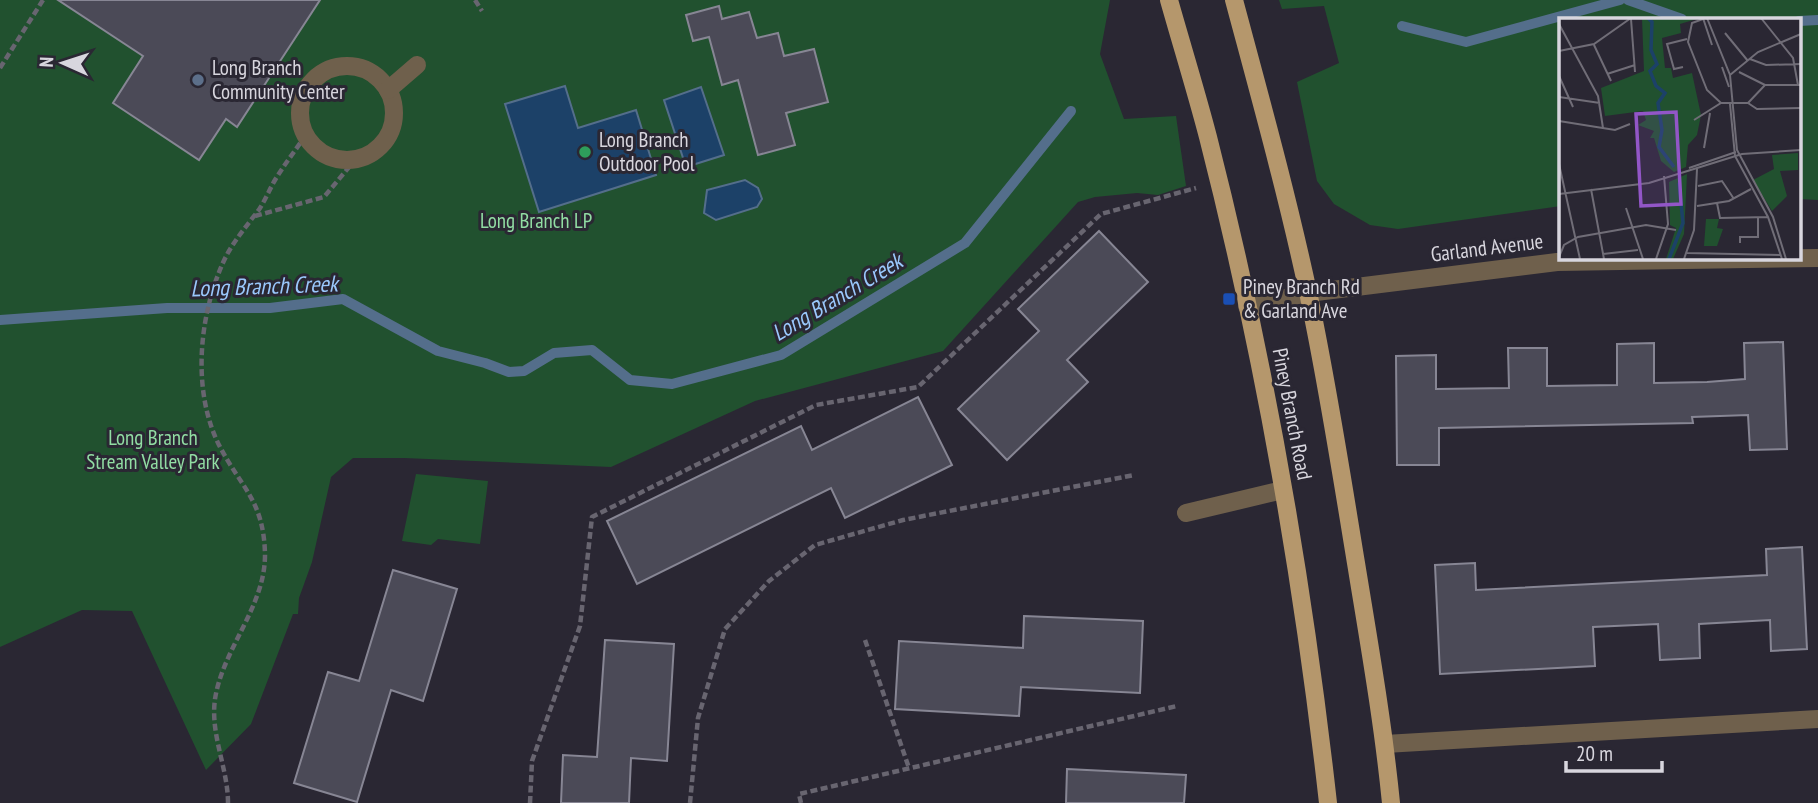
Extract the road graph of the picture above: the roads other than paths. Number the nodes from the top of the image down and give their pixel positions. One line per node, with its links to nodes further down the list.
1 (1169, 0): 9 (main road, Piney Branch Road)
2 (1234, 0): 8 (main road, Piney Branch Road)
3 (417, 65): 4 (street)
4 (388, 90): 4 (street)
5 (1800, 258): 6 (street, Garland Avenue)
6 (1818, 258)
7 (1753, 259): 8 (street, Garland Avenue)
8 (1308, 293): 9 (street, Garland Avenue); 13 (main road, Piney Branch Road)
9 (1247, 306): 10 (main road, Piney Branch Road)
10 (1283, 490): 11 (street); 14 (main road, Piney Branch Road)
11 (1186, 513)
12 (1818, 719): 13 (street)
13 (1385, 744): 15 (main road, Piney Branch Road)
14 (1328, 803)
15 (1391, 803)

